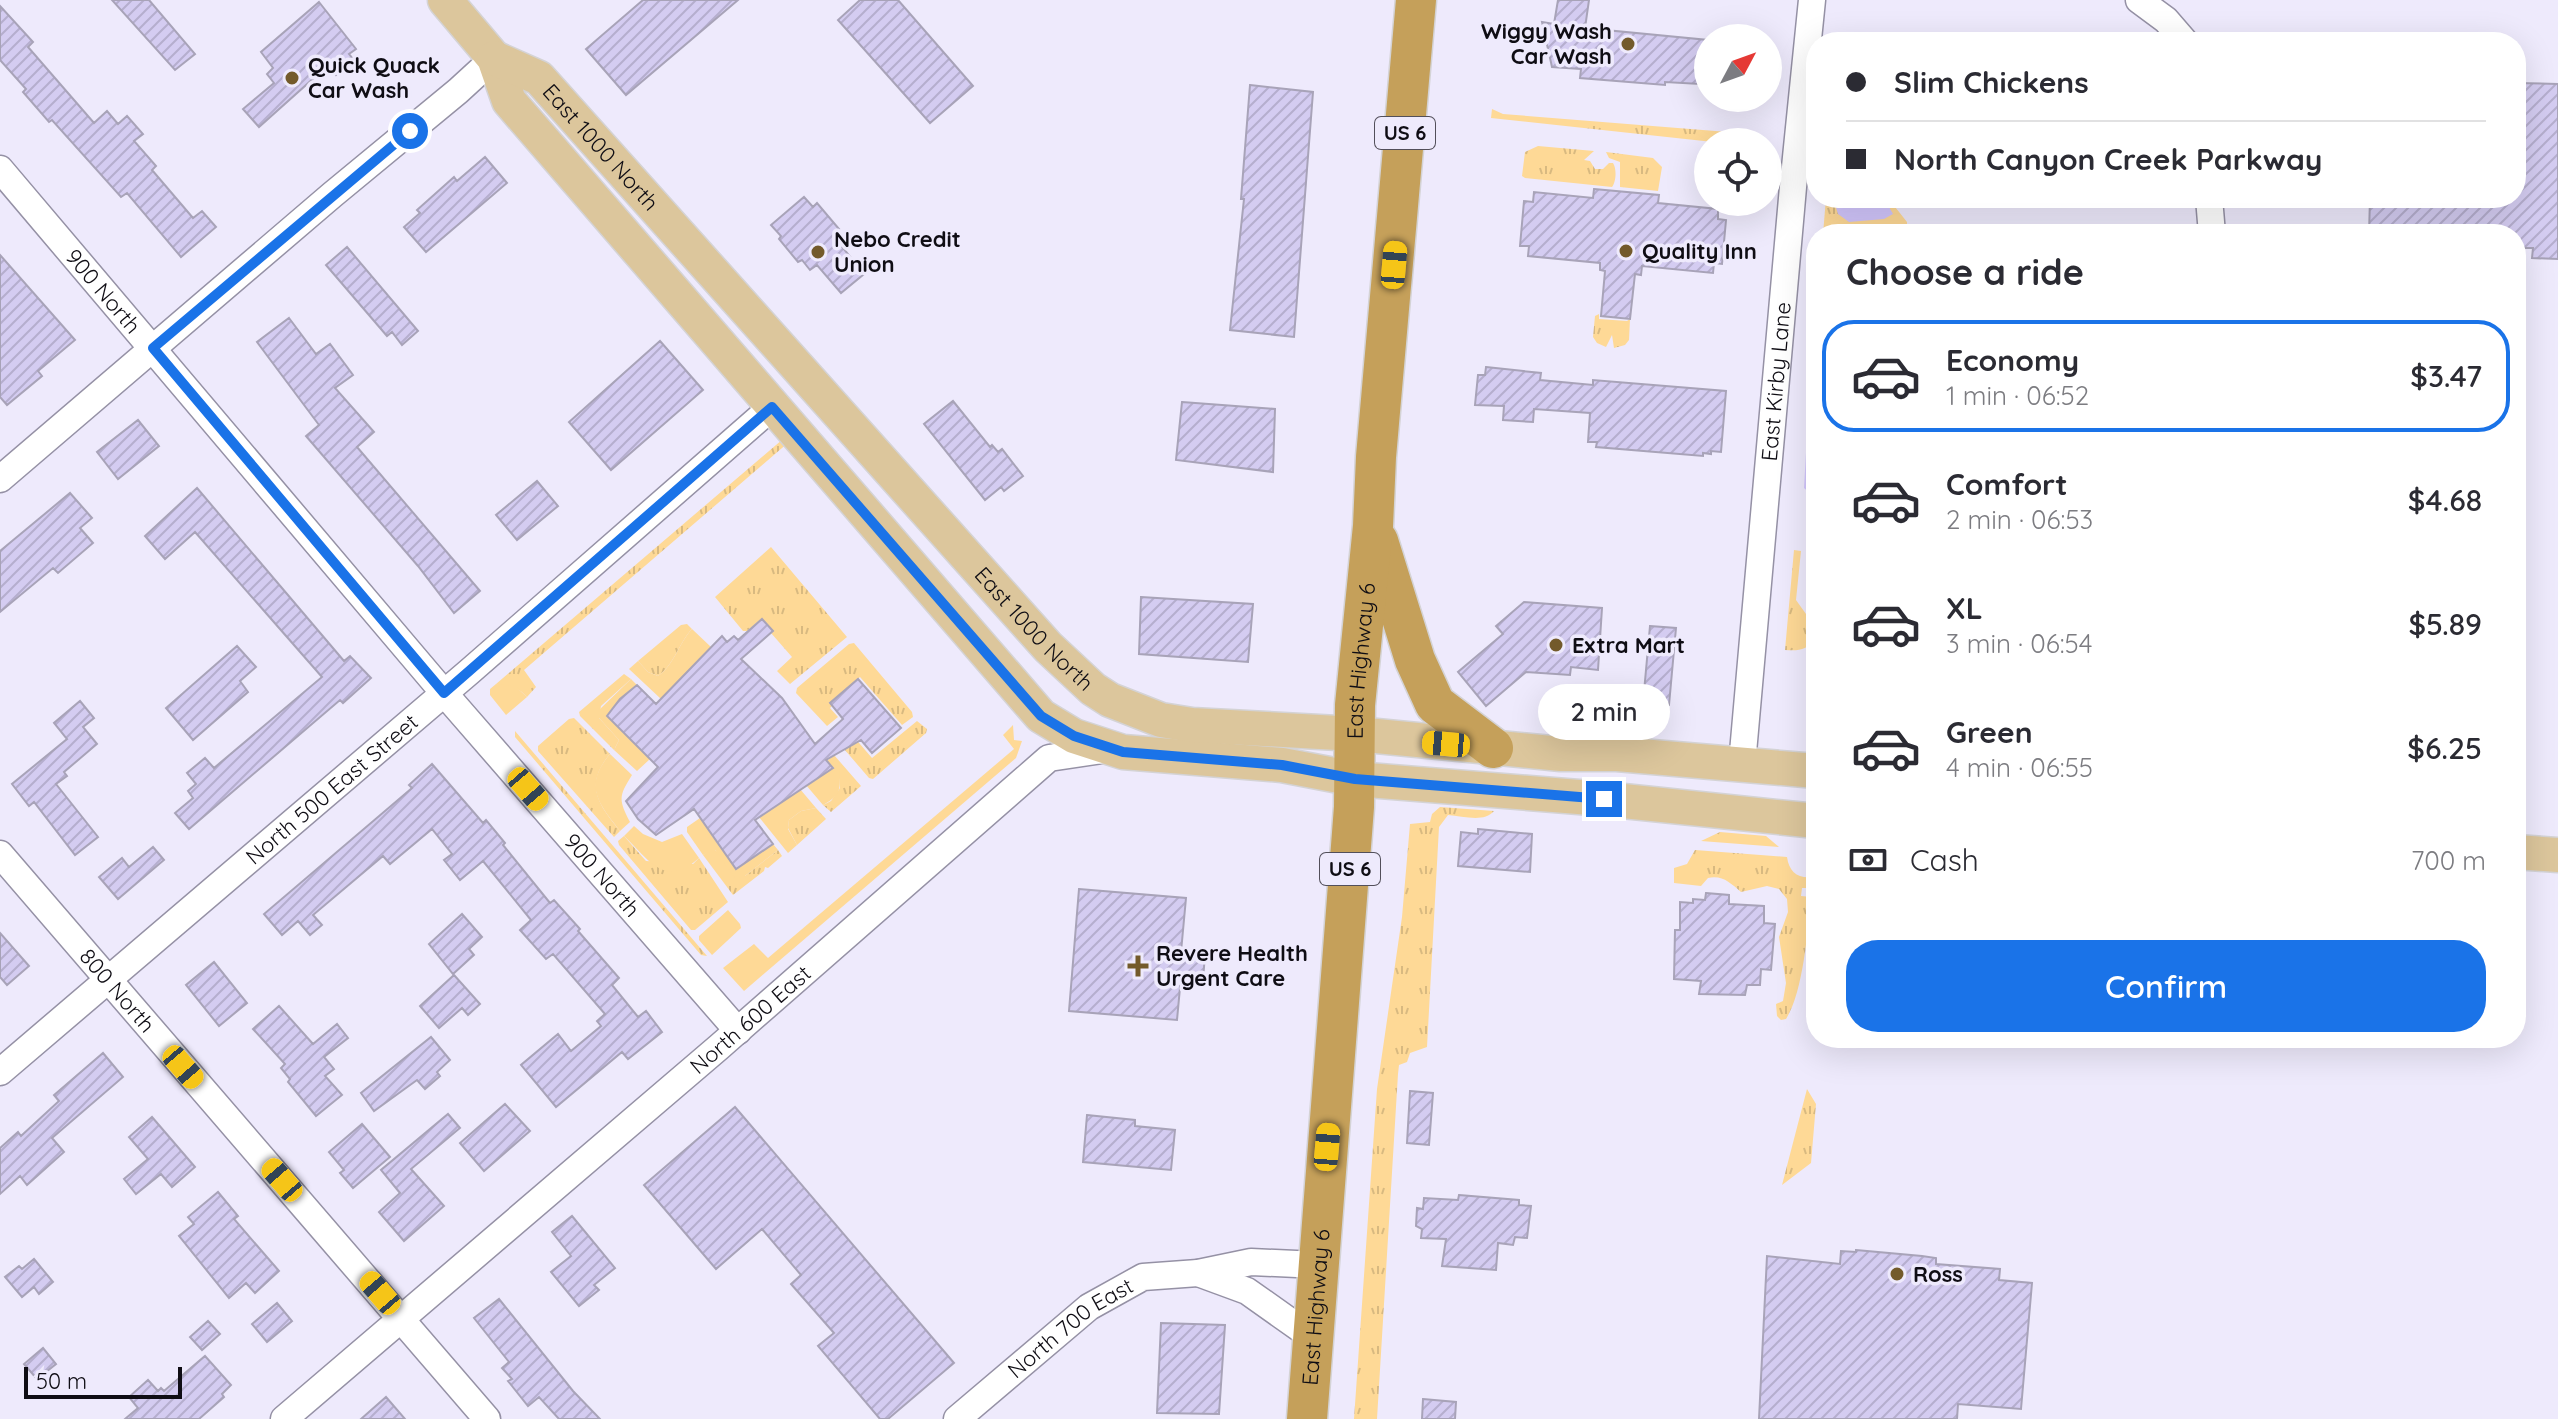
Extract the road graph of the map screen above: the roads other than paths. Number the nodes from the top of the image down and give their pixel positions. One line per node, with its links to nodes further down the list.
1 (445, 0): 7 (main road)
2 (1416, 0): 16 (highway, East Highway 6 / US 6)
3 (1812, 0): 5 (street, East Kirby Lane)
4 (2139, 0): 6 (street)
5 (1809, 32)
6 (2176, 32)
7 (494, 58): 10 (main road, East 1000 North); 11 (street); 12 (main road, East 1000 North)
8 (1806, 60): 23 (street, East Kirby Lane)
9 (0, 169): 11 (street, 900 North)
10 (660, 275): 12 (main road); 13 (main road, East 1000 North)
11 (153, 348): 14 (street); 17 (street, 900 North)
12 (803, 375): 15 (main road, East 1000 North)
13 (772, 407): 15 (main road); 17 (street, North 500 East Street); 18 (main road, East 1000 North)
14 (0, 479)
15 (922, 506): 19 (main road, East 1000 North)
16 (1373, 526): 19 (highway, East Highway 6 / US 6); 20 (highway)
17 (444, 693): 31 (street, North 500 East Street); 32 (street, 900 North)
18 (1041, 716): 21 (main road, East 1000 North); 22 (street)
19 (1356, 734): 20 (main road, East 1000 North); 25 (highway, East Highway 6 / US 6)
20 (1493, 748): 23 (main road, East 1000 North)
21 (1109, 749): 22 (street); 25 (main road, East 1000 North)
22 (1049, 758): 32 (street, North 600 East)
23 (1742, 764): 24 (main road, East 1000 North); 26 (main road)
24 (1806, 770)
25 (1355, 779): 26 (main road, East 1000 North); 34 (highway, East Highway 6 / US 6)
26 (1604, 799): 27 (main road, East 1000 North)
27 (1806, 820)
28 (2526, 853): 30 (main road)
29 (0, 854): 31 (street, 800 North)
30 (2558, 855)
31 (107, 979): 33 (street, North 500 East Street); 36 (street, 800 North)
32 (738, 1031): 36 (street, North 600 East)
33 (0, 1072)
34 (1318, 1265): 35 (street, North 700 East); 37 (highway, East Highway 6 / US 6)
35 (1198, 1273): 37 (street, North 700 East); 40 (street, North 700 East)
36 (402, 1318): 38 (street, North 600 East); 39 (street, 800 North)
37 (1312, 1337): 41 (highway, East Highway 6 / US 6)
38 (284, 1419)
39 (487, 1419)
40 (957, 1419)
41 (1307, 1419)

